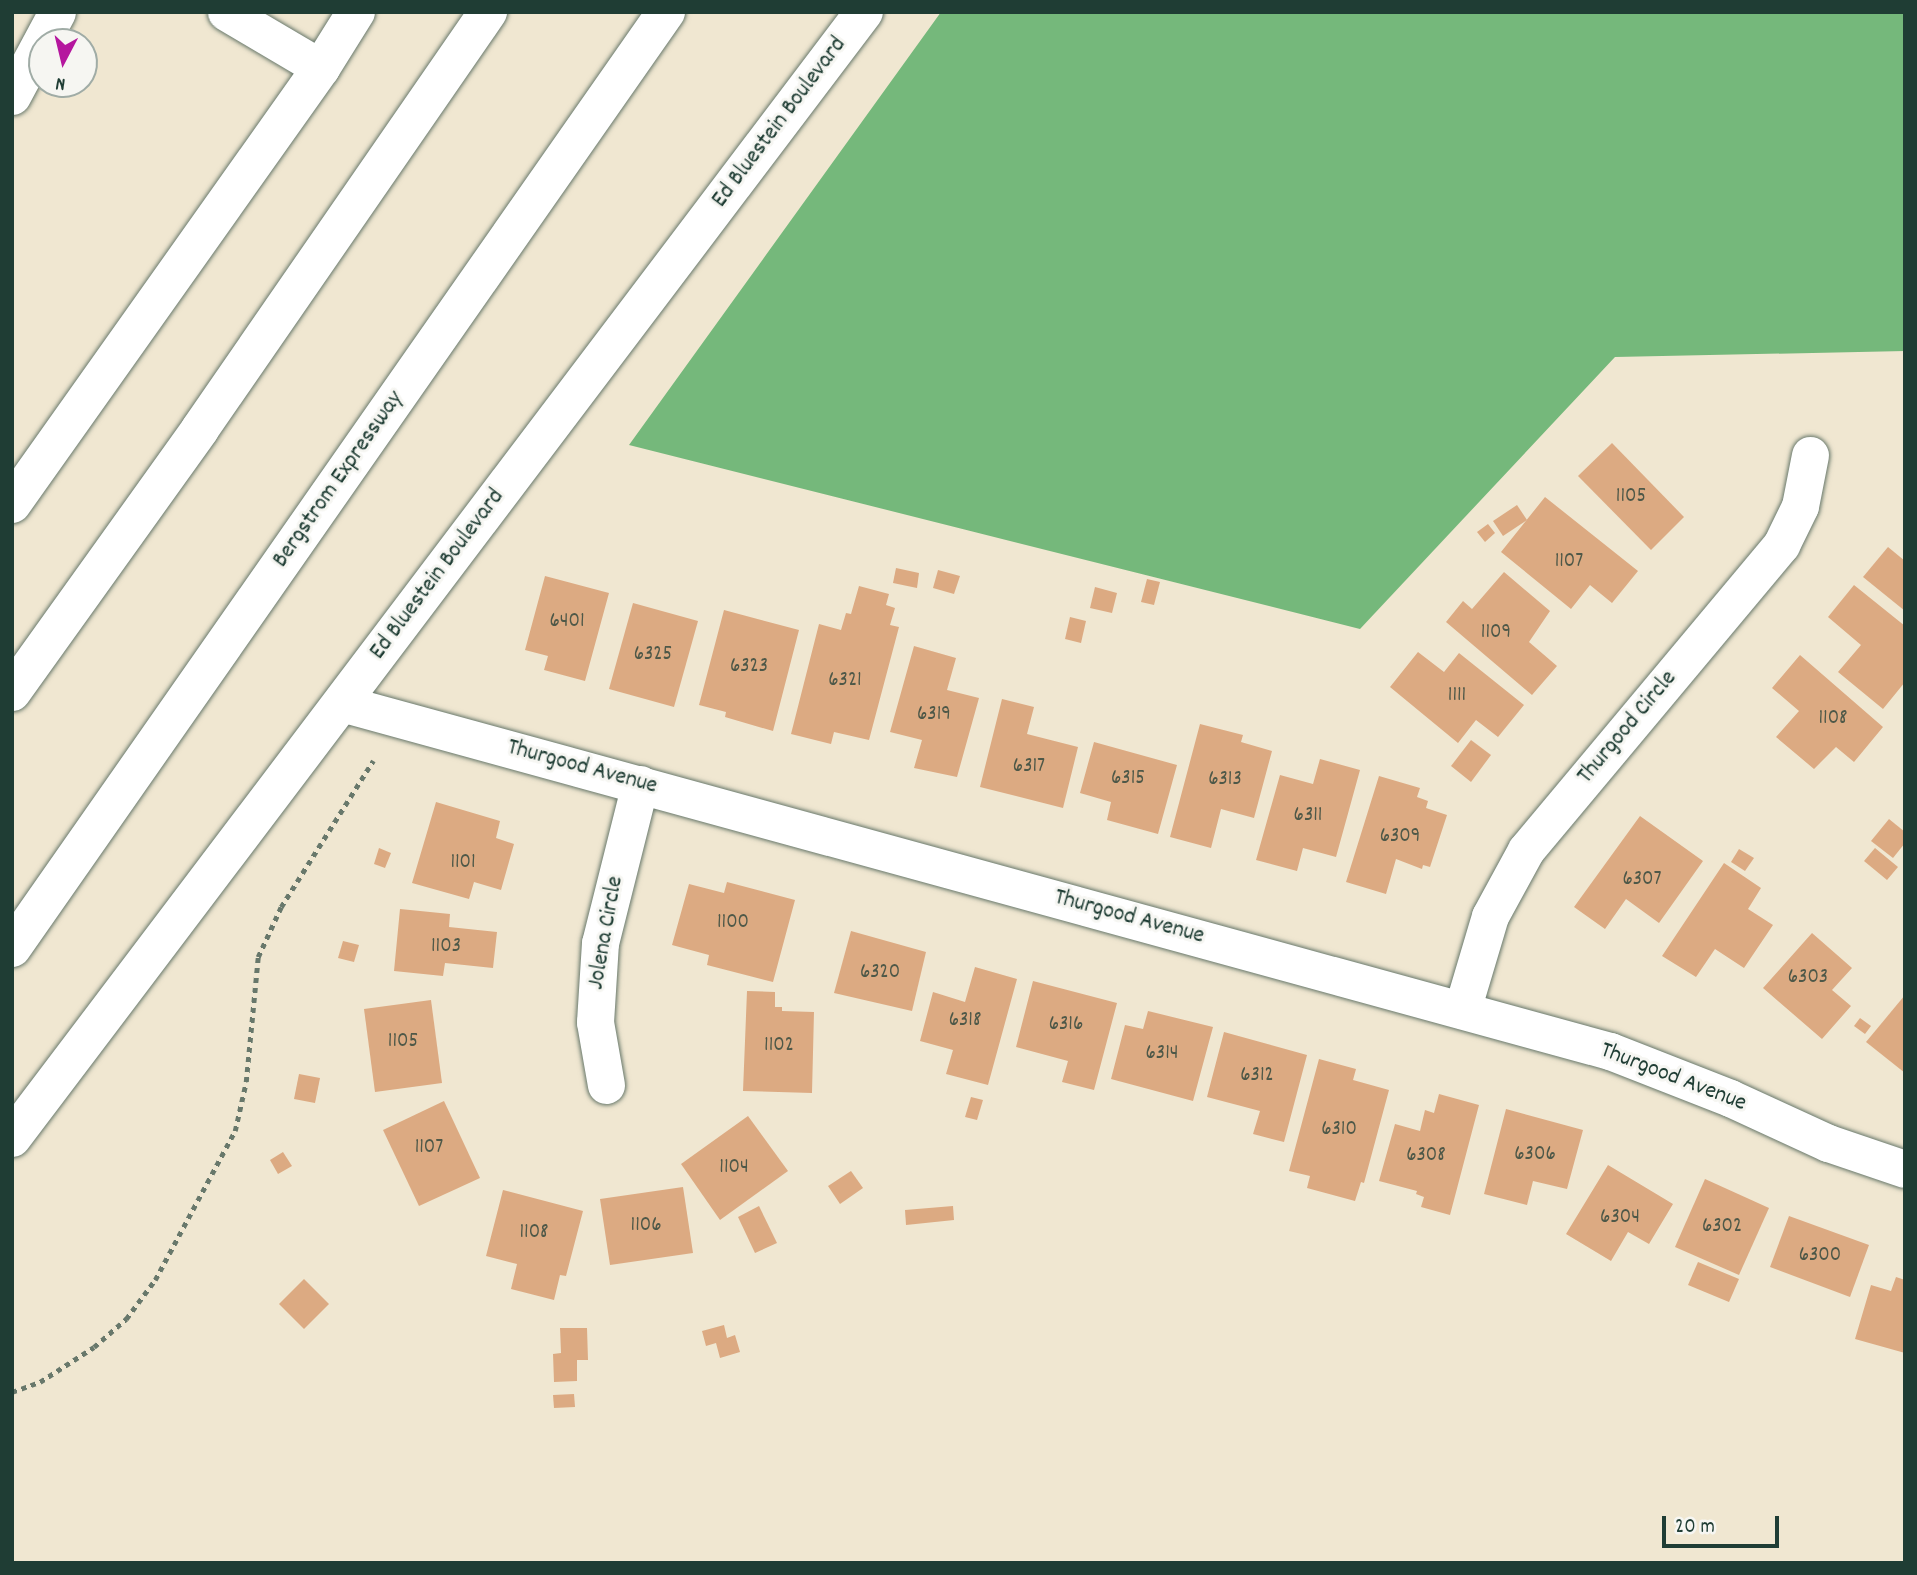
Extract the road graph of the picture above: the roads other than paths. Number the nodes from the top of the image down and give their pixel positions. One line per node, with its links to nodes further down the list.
1 (57, 12): 8 (street)
2 (226, 12): 7 (street)
3 (356, 12): 7 (main road)
4 (488, 12): 11 (main road)
5 (666, 12): 14 (main road, Bergstrom Expressway)
6 (864, 12): 12 (main road, Ed Bluestein Boulevard)
7 (321, 68): 10 (main road)
8 (12, 96)
9 (1810, 456): 15 (street, Thurgood Circle)
10 (12, 504)
11 (12, 692)
12 (341, 703): 13 (street, Thurgood Avenue); 17 (main road, Ed Bluestein Boulevard)
13 (640, 784): 15 (street, Thurgood Avenue); 16 (street, Jolena Circle)
14 (12, 948)
15 (1462, 1010): 18 (street, Thurgood Avenue)
16 (606, 1084)
17 (12, 1138)
18 (1905, 1169)

